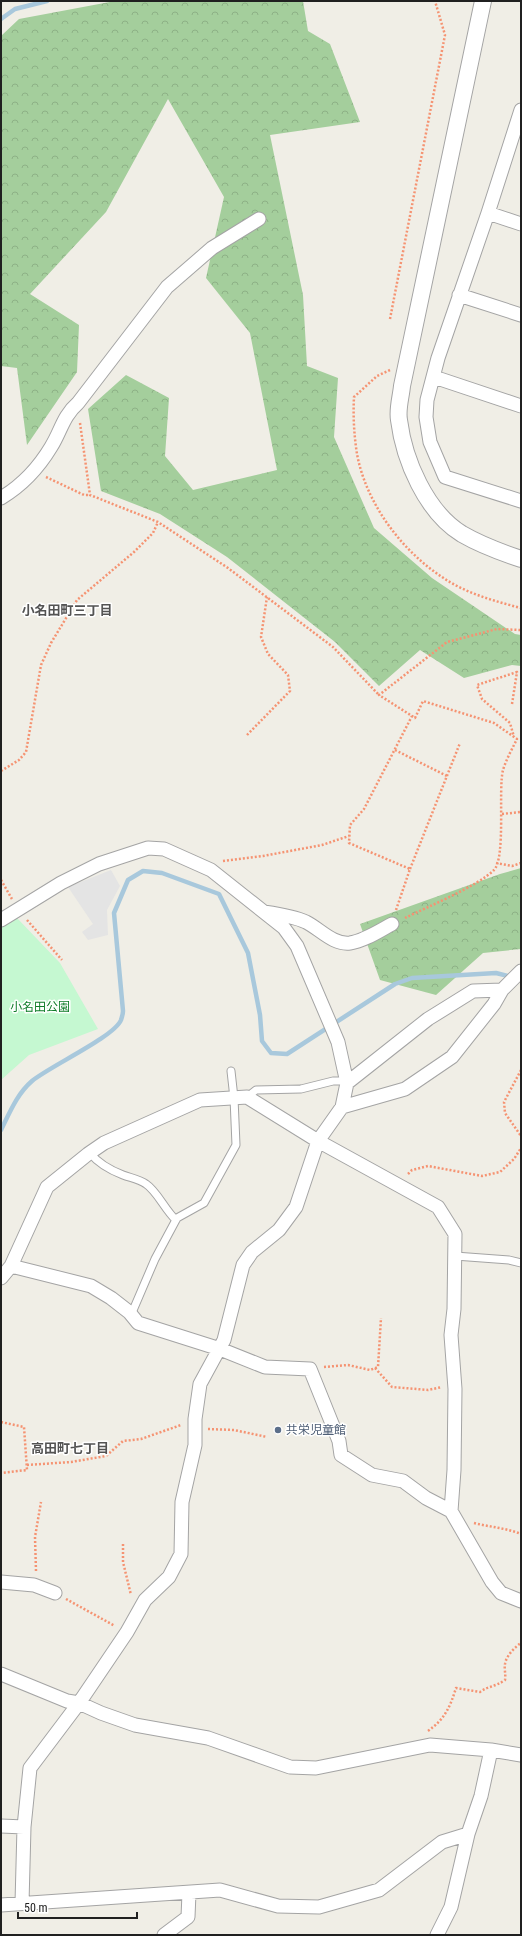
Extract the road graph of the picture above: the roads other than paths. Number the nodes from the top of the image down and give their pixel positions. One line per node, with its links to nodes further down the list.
1 (483, 1): 13 (street)
2 (521, 110): 3 (street)
3 (517, 133): 4 (street)
4 (488, 213): 6 (street); 7 (street)
5 (259, 219): 11 (street)
6 (521, 224)
7 (459, 295): 8 (street); 9 (street)
8 (521, 315)
9 (434, 377): 10 (street); 12 (street)
10 (521, 406)
11 (1, 498)
12 (521, 501)
13 (521, 559)
14 (264, 912): 15 (street); 16 (street); 20 (street)
15 (1, 920)
16 (392, 924)
17 (521, 971): 18 (street)
18 (504, 988): 20 (street); 22 (street)
19 (232, 1071): 21 (lane)
20 (346, 1082): 21 (lane); 22 (street)
21 (241, 1098): 23 (street); 24 (street); 25 (lane)
22 (342, 1107): 23 (street)
23 (318, 1141): 26 (street); 31 (street)
24 (90, 1153): 25 (lane); 28 (street)
25 (176, 1220): 30 (lane)
26 (455, 1256): 27 (lane); 32 (street)
27 (521, 1263)
28 (11, 1266): 29 (street); 30 (street)
29 (1, 1278)
30 (131, 1315): 31 (street)
31 (220, 1349): 32 (street); 37 (street)
32 (452, 1514): 35 (street)
33 (1, 1582): 34 (street)
34 (56, 1593)
35 (521, 1601)
36 (1, 1674): 37 (street)
37 (79, 1703): 38 (street); 41 (street)
38 (491, 1750): 39 (street); 42 (street)
39 (521, 1755)
40 (1, 1826): 41 (street)
41 (24, 1827): 44 (street)
42 (468, 1834): 43 (street); 47 (street)
43 (189, 1893): 44 (street); 46 (street)
44 (22, 1903): 45 (street)
45 (1, 1905)
46 (164, 1935)
47 (437, 1935)

